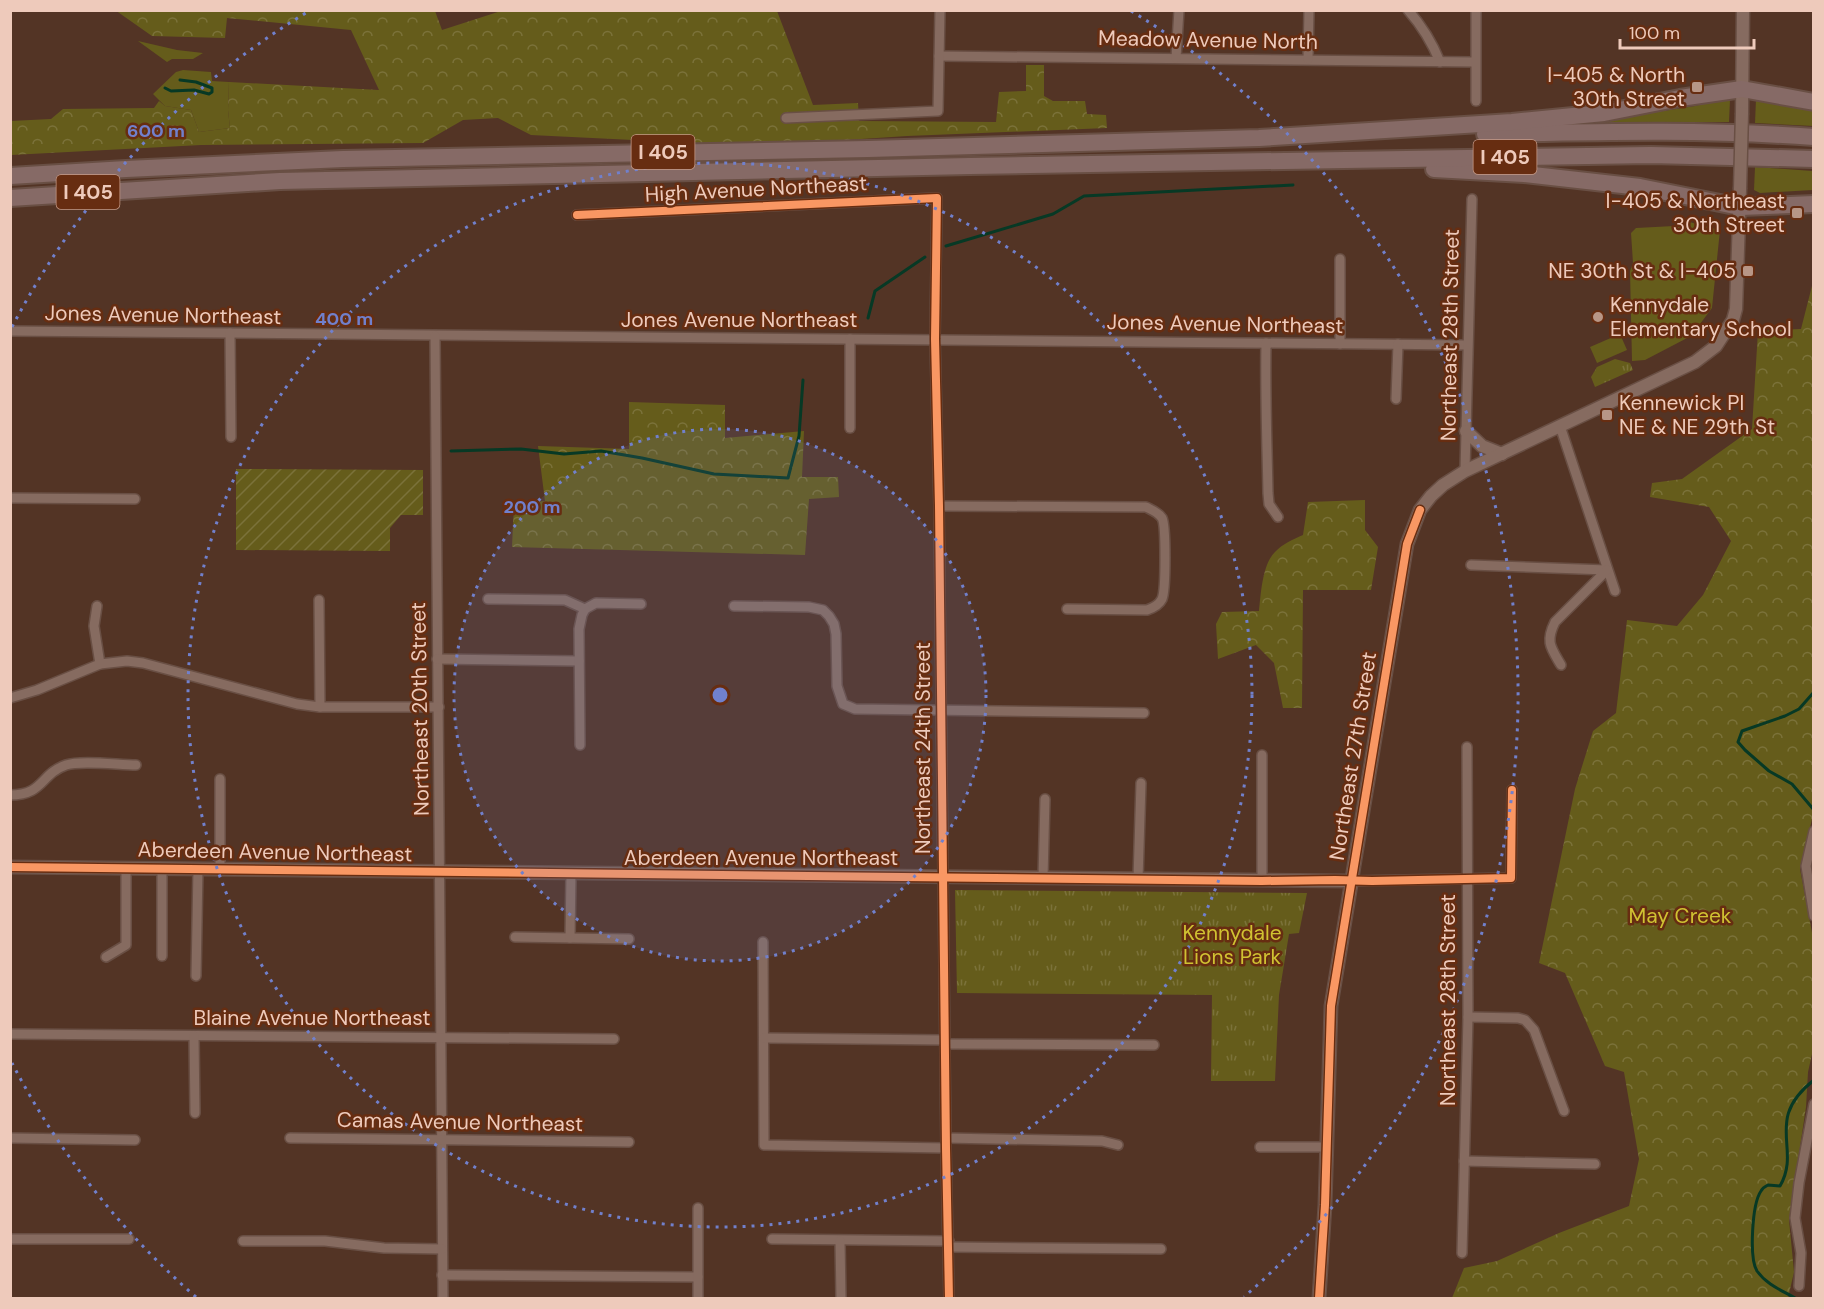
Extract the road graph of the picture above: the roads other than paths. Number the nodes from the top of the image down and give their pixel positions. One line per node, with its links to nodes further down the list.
1 (940, 10): 7 (street)
2 (1179, 10): 8 (street)
3 (1309, 10): 9 (street)
4 (1408, 10): 10 (street)
5 (1476, 10): 11 (street)
6 (1743, 10): 12 (street)
7 (939, 56): 8 (street, Meadow Avenue North); 15 (street)
8 (1176, 58): 9 (street, Meadow Avenue North)
9 (1308, 60): 10 (street, Meadow Avenue North)
10 (1440, 62): 11 (street, Meadow Avenue North)
11 (1475, 62): 13 (street)
12 (1742, 89): 14 (highway); 17 (highway); 27 (street, bridge)
13 (1476, 101)
14 (1814, 102)
15 (786, 118)
16 (1814, 137): 17 (highway, I 405)
17 (1259, 138): 20 (highway, I 405)
18 (1814, 159): 19 (highway, I 405)
19 (1196, 161): 21 (highway, I 405); 27 (highway)
20 (10, 175)
21 (166, 188): 22 (highway, I 405); 26 (highway)
22 (10, 198)
23 (937, 198): 28 (street, High Avenue Northeast); 34 (street, Northeast 24th Street)
24 (1472, 199): 38 (street, Northeast 28th Street)
25 (1814, 204): 27 (highway)
26 (10, 207)
27 (1740, 207): 40 (street)
28 (577, 215)
29 (1340, 258): 36 (street)
30 (10, 331): 31 (street, Jones Avenue Northeast)
31 (230, 333): 32 (street, Jones Avenue Northeast); 43 (street)
32 (435, 336): 33 (street, Jones Avenue Northeast); 60 (street, Northeast 20th Street)
33 (850, 339): 34 (street, Jones Avenue Northeast); 41 (street)
34 (934, 339): 35 (street, Jones Avenue Northeast); 48 (street, Northeast 24th Street)
35 (1266, 343): 36 (street, Jones Avenue Northeast); 49 (street)
36 (1340, 344): 37 (street, Jones Avenue Northeast)
37 (1398, 344): 38 (street, Jones Avenue Northeast); 39 (street)
38 (1467, 345): 42 (street, Northeast 28th Street)
39 (1396, 399)
40 (1560, 426): 44 (street); 51 (street)
41 (850, 428)
42 (1466, 430): 44 (street); 45 (street, Northeast 28th Street)
43 (231, 437)
44 (1502, 454): 45 (street)
45 (1466, 471): 91 (street, Northeast 27th Street)
46 (10, 498): 47 (street)
47 (135, 499)
48 (939, 506): 59 (street); 67 (street, Northeast 24th Street)
49 (1278, 517)
50 (1471, 565): 51 (street)
51 (1607, 570): 52 (street); 63 (street)
52 (1615, 591)
53 (488, 599): 58 (street)
54 (320, 600): 65 (street)
55 (641, 604): 58 (street)
56 (97, 606): 62 (street)
57 (734, 606): 67 (street)
58 (585, 609): 61 (street)
59 (1067, 609)
60 (437, 659): 61 (street); 66 (street, Northeast 20th Street)
61 (579, 661): 69 (street)
62 (100, 664): 64 (street); 65 (street)
63 (1561, 665)
64 (10, 698)
65 (320, 706): 66 (street)
66 (439, 707): 84 (street, Northeast 20th Street)
67 (942, 710): 68 (street); 86 (street, Northeast 24th Street)
68 (1144, 713)
69 (580, 745)
70 (1467, 747): 89 (street, Northeast 28th Street)
71 (1262, 755): 90 (street)
72 (136, 765): 76 (street)
73 (220, 779): 83 (street)
74 (1141, 783): 88 (street)
75 (1512, 790): 89 (street, Aberdeen Avenue Northeast)
76 (10, 795)
77 (1045, 799): 87 (street)
78 (1814, 831): 92 (street)
79 (10, 867): 80 (street, Aberdeen Avenue Northeast)
80 (126, 868): 81 (street, Aberdeen Avenue Northeast); 98 (street)
81 (162, 868): 82 (street, Aberdeen Avenue Northeast); 97 (street)
82 (198, 869): 83 (street, Aberdeen Avenue Northeast); 99 (street)
83 (219, 869): 84 (street, Aberdeen Avenue Northeast)
84 (440, 873): 85 (street, Aberdeen Avenue Northeast); 103 (street, Northeast 20th Street)
85 (571, 874): 86 (street, Aberdeen Avenue Northeast); 94 (street)
86 (942, 878): 87 (street, Aberdeen Avenue Northeast); 106 (street, Northeast 24th Street)
87 (1043, 878): 88 (street, Aberdeen Avenue Northeast)
88 (1138, 879): 90 (street, Aberdeen Avenue Northeast)
89 (1467, 879): 91 (street, Aberdeen Avenue Northeast); 100 (street, Northeast 28th Street)
90 (1262, 881): 91 (street, Aberdeen Avenue Northeast)
91 (1351, 881): 119 (street, Northeast 27th Street)
92 (1814, 916)
93 (515, 937): 94 (street)
94 (570, 938): 95 (street)
95 (629, 939)
96 (763, 942): 104 (street)
97 (162, 956)
98 (106, 957)
99 (196, 976)
100 (1468, 1017): 109 (street); 120 (street, Northeast 28th Street)
101 (10, 1034): 102 (street, Blaine Avenue Northeast)
102 (194, 1036): 103 (street, Blaine Avenue Northeast); 110 (street)
103 (442, 1036): 105 (street, Blaine Avenue Northeast); 114 (street, Northeast 20th Street)
104 (764, 1038): 106 (street); 116 (street)
105 (614, 1039)
106 (944, 1042): 107 (street); 116 (street, Northeast 24th Street)
107 (1154, 1045)
108 (1814, 1104): 134 (street)
109 (1564, 1111)
110 (195, 1113)
111 (10, 1138): 113 (street)
112 (290, 1138): 114 (street, Camas Avenue Northeast)
113 (135, 1140)
114 (443, 1140): 115 (street, Camas Avenue Northeast); 129 (street, Northeast 20th Street)
115 (629, 1142)
116 (946, 1143): 117 (street); 128 (street, Northeast 24th Street)
117 (1118, 1145)
118 (1260, 1147): 119 (street)
119 (1326, 1147): 139 (street, Northeast 27th Street)
120 (1464, 1161): 121 (street); 131 (street, Northeast 28th Street)
121 (1595, 1164)
122 (698, 1208): 133 (street)
123 (10, 1239): 124 (street)
124 (129, 1239)
125 (772, 1239): 127 (street)
126 (243, 1240): 129 (street)
127 (840, 1241): 128 (street); 137 (street)
128 (949, 1244): 130 (street); 138 (street, Northeast 24th Street)
129 (442, 1249): 132 (street, Northeast 20th Street)
130 (1161, 1249)
131 (1462, 1253)
132 (442, 1275): 133 (street); 135 (street, Northeast 20th Street)
133 (698, 1277): 136 (street)
134 (1799, 1286)
135 (443, 1299)
136 (698, 1299)
137 (841, 1299)
138 (949, 1299)
139 (1319, 1299)

